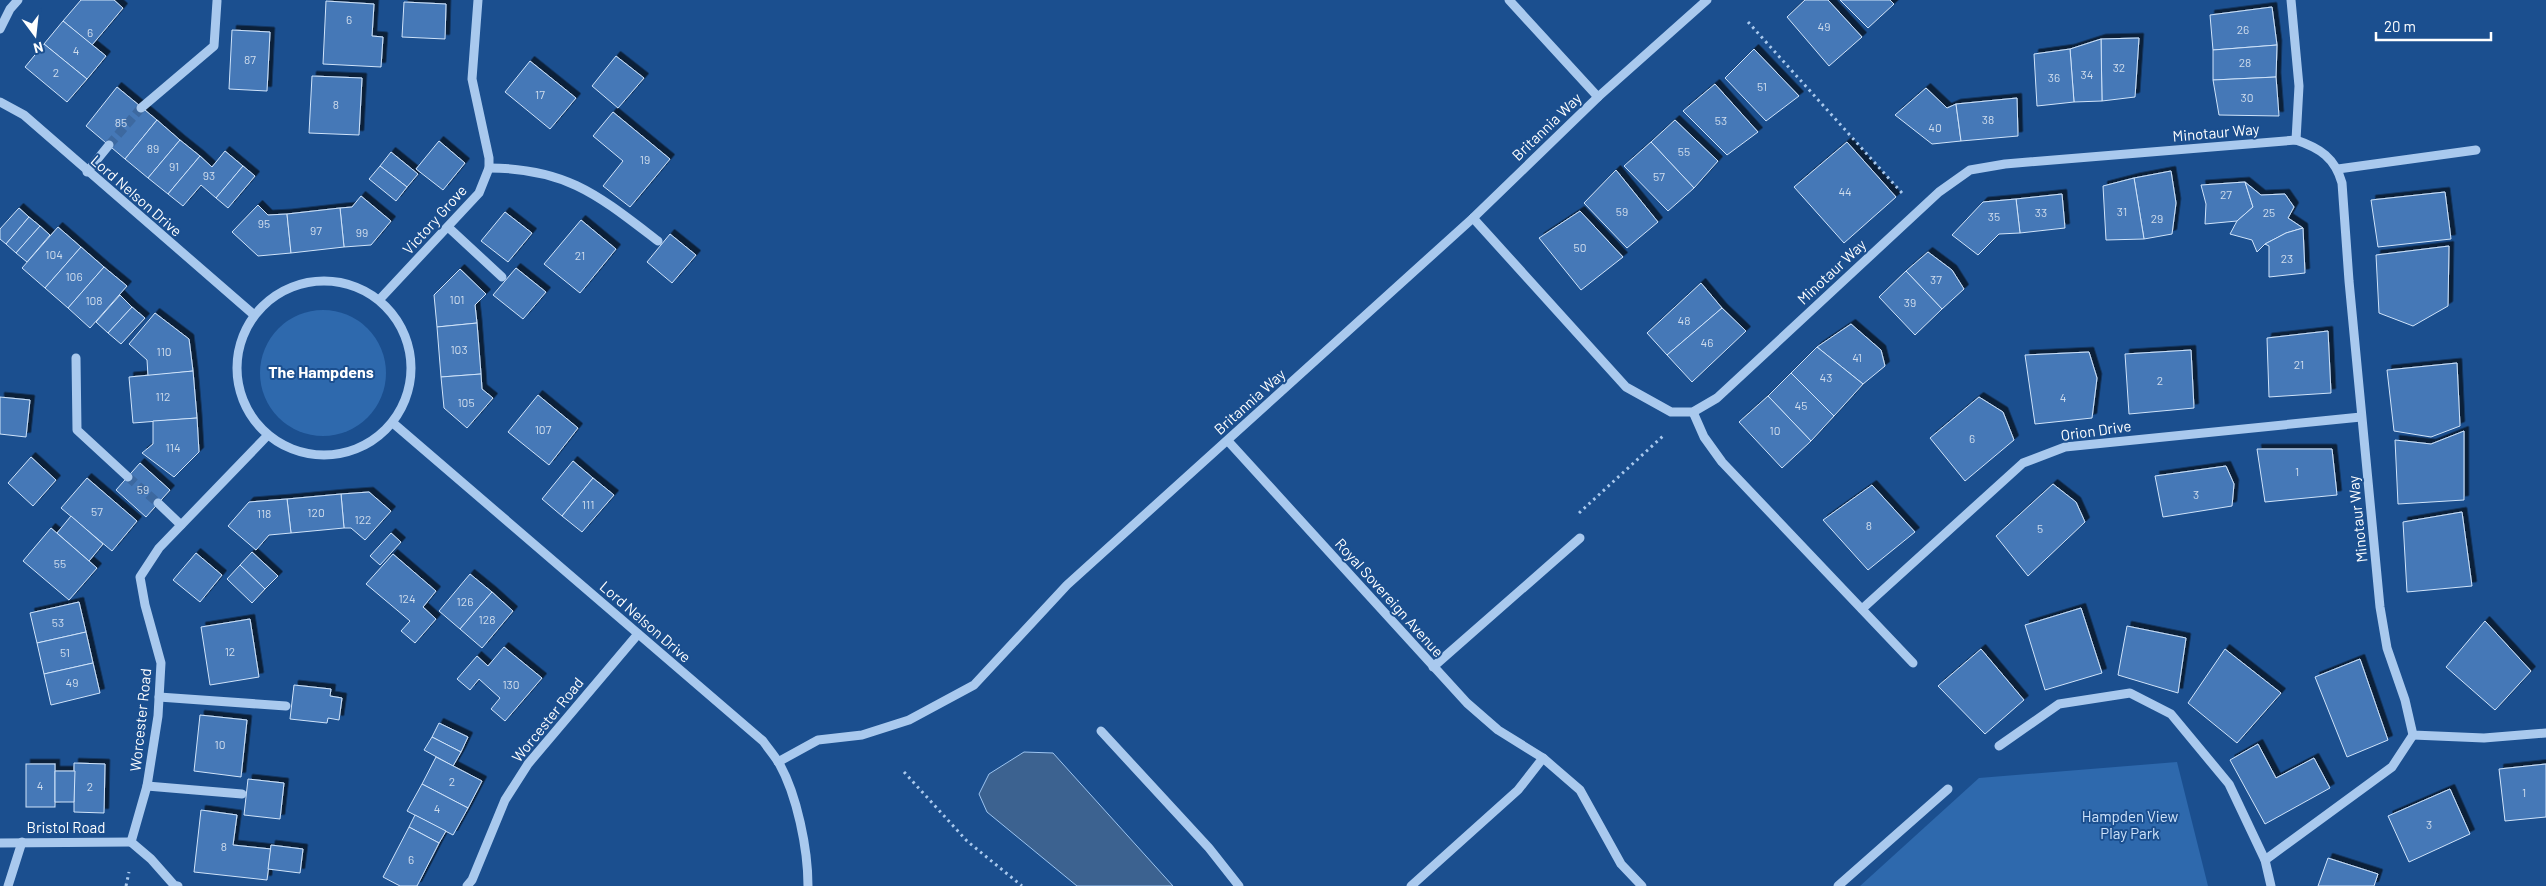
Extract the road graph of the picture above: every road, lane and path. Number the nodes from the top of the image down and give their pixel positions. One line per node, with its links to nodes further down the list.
1 (18, 0): 8 (street)
2 (478, 0): 15 (street, Victory Grove)
3 (1509, 0): 9 (street)
4 (1707, 0): 9 (street, Britannia Way)
5 (2291, 0): 12 (street)
6 (217, 1): 11 (street)
7 (1748, 22): 18 (path)
8 (0, 29)
9 (1598, 97): 19 (street, Britannia Way)
10 (0, 102): 17 (street, Lord Nelson Drive)
11 (141, 108)
12 (2296, 140): 16 (street, Minotaur Way); 18 (street, Minotaur Way)
13 (109, 145): 17 (street)
14 (2476, 150): 16 (street)
15 (489, 168): 20 (street, Victory Grove); 21 (street)
16 (2338, 169): 27 (street, Minotaur Way)
17 (87, 172): 24 (street, Lord Nelson Drive)
18 (1918, 211): 26 (street, Minotaur Way)
19 (1472, 218): 26 (street); 30 (street, Britannia Way)
20 (448, 227): 22 (street); 23 (street, Victory Grove)
21 (658, 241)
22 (502, 277)
23 (380, 300): 24 (street); 28 (street)
24 (253, 314): 29 (street)
25 (76, 358): 31 (street)
26 (1693, 412): 35 (street)
27 (2361, 417): 35 (street, Orion Drive); 43 (street, Minotaur Way)
28 (394, 423): 29 (street); 36 (street, Lord Nelson Drive)
29 (267, 436): 33 (street, Worcester Road)
30 (1228, 441): 38 (street, Royal Sovereign Avenue); 46 (street, Britannia Way)
31 (128, 477)
32 (158, 503): 33 (street)
33 (181, 524): 39 (street, Worcester Road)
34 (1580, 538): 38 (street)
35 (1862, 609): 37 (street)
36 (638, 634): 46 (street, Lord Nelson Drive); 57 (street, Worcester Road)
37 (1913, 663)
38 (1432, 667): 45 (street, Royal Sovereign Avenue)
39 (159, 697): 40 (street); 48 (street, Worcester Road)
40 (286, 706)
41 (1101, 731): 60 (street)
42 (2546, 733): 43 (street)
43 (2414, 735): 54 (street)
44 (1999, 746): 54 (street)
45 (1543, 758): 61 (street); 62 (street, Royal Sovereign Avenue)
46 (778, 762): 58 (street, Lord Nelson Drive)
47 (904, 772): 59 (path)
48 (147, 786): 50 (street); 52 (street, Worcester Road)
49 (1948, 788): 63 (street)
50 (242, 794)
51 (22, 842): 52 (street, Bristol Road); 53 (street, Bristol Road); 55 (street)
52 (132, 842): 56 (street)
53 (0, 843)
54 (2265, 860): 64 (street)
55 (8, 886)
56 (178, 886)
57 (467, 886)
58 (808, 886)
59 (1022, 886)
60 (1239, 886)
61 (1411, 886)
62 (1642, 886)
63 (1838, 886)
64 (2271, 886)

